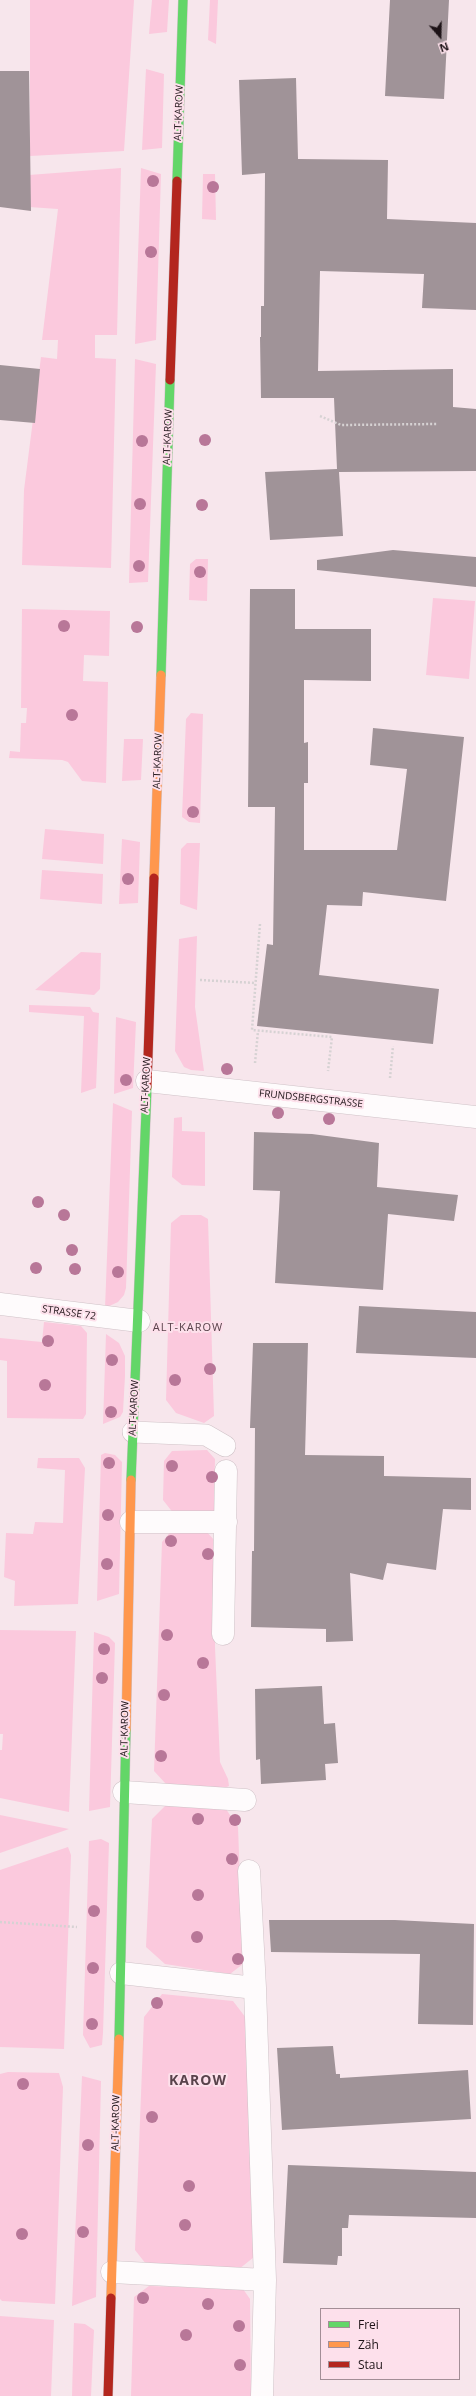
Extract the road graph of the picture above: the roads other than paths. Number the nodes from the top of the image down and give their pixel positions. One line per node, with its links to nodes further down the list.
1 (183, 0): 2 (main road, ALT-KAROW)
2 (147, 1081): 3 (street, FRUNDSBERGSTRASSE); 5 (main road, ALT-KAROW)
3 (476, 1117)
4 (0, 1304): 5 (street, STRASSE 72)
5 (139, 1321): 6 (main road, ALT-KAROW)
6 (133, 1432): 7 (lane); 9 (main road, ALT-KAROW)
7 (225, 1446)
8 (226, 1472): 10 (street)
9 (131, 1522): 10 (street); 12 (main road, ALT-KAROW)
10 (226, 1522): 11 (street)
11 (223, 1634)
12 (124, 1792): 13 (street); 15 (main road, ALT-KAROW)
13 (245, 1800)
14 (249, 1871): 16 (street)
15 (121, 1973): 16 (street); 17 (main road, ALT-KAROW)
16 (255, 1988): 18 (street)
17 (112, 2272): 18 (street); 19 (main road, ALT-KAROW)
18 (265, 2280): 20 (street)
19 (108, 2396)
20 (262, 2396)

